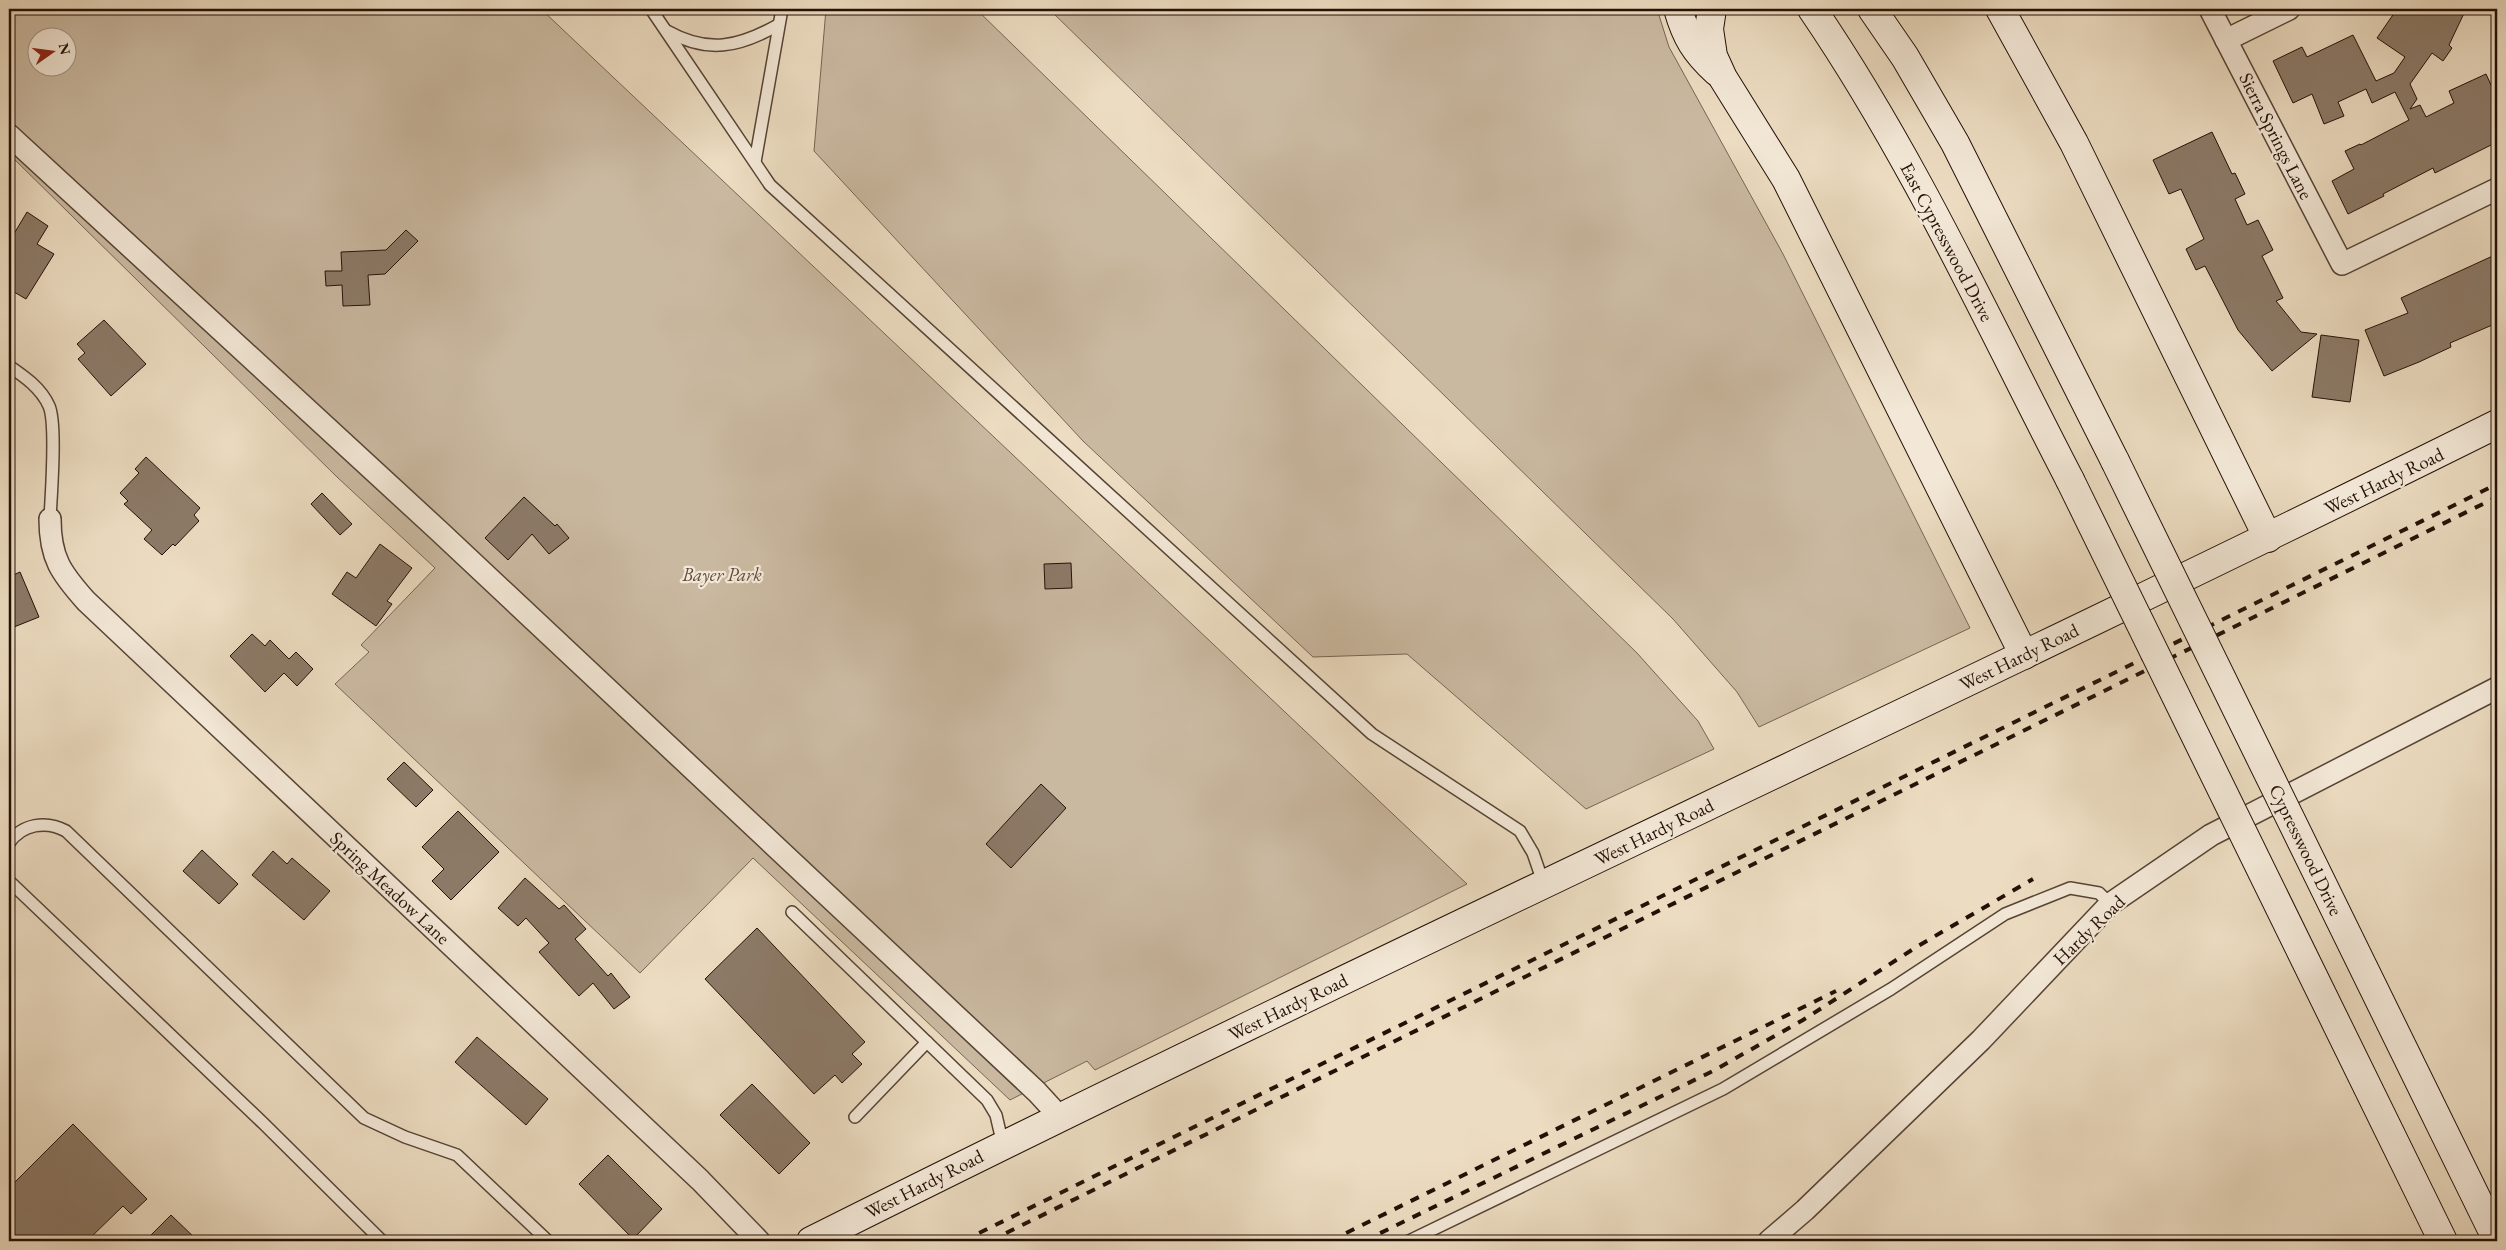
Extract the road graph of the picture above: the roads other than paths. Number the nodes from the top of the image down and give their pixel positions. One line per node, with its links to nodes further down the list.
1 (651, 9): 13 (lane)
2 (782, 9): 12 (lane)
3 (1678, 9): 16 (main road)
4 (1712, 9): 16 (main road)
5 (1793, 9): 19 (main road)
6 (1812, 9): 19 (main road, East Cypresswood Drive)
7 (1872, 9): 15 (main road)
8 (1881, 9): 15 (main road)
9 (2000, 9): 24 (main road)
10 (2210, 9): 14 (street, Sierra Springs Lane)
11 (2289, 9): 14 (street)
12 (778, 25): 13 (lane); 18 (lane)
13 (665, 30): 18 (lane)
14 (2226, 40): 20 (street, Sierra Springs Lane)
15 (1905, 57): 36 (main road, Cypresswood Drive, bridge)
16 (1723, 78): 25 (main road)
17 (9, 135): 33 (street)
18 (754, 162): 29 (lane)
19 (1912, 173): 43 (main road, East Cypresswood Drive, bridge)
20 (2497, 188)
21 (9, 366): 23 (lane)
22 (2497, 424): 24 (main road, West Hardy Road)
23 (50, 519): 39 (street, Spring Meadow Lane)
24 (2268, 538): 25 (main road, West Hardy Road)
25 (2024, 655): 29 (main road, West Hardy Road)
26 (2497, 688): 30 (street, Hardy Road)
27 (9, 843): 38 (lane)
28 (9, 881): 37 (lane)
29 (1544, 884): 33 (main road, West Hardy Road)
30 (2110, 904): 41 (lane); 42 (street, Hardy Road)
31 (792, 912): 32 (lane)
32 (927, 1042): 34 (lane); 35 (lane)
33 (1059, 1116): 35 (main road, West Hardy Road)
34 (855, 1117)
35 (1003, 1145): 40 (main road, West Hardy Road)
36 (2497, 1240)
37 (382, 1241)
38 (548, 1241)
39 (759, 1241)
40 (811, 1241)
41 (1409, 1241)
42 (1769, 1241)
43 (2443, 1241)

